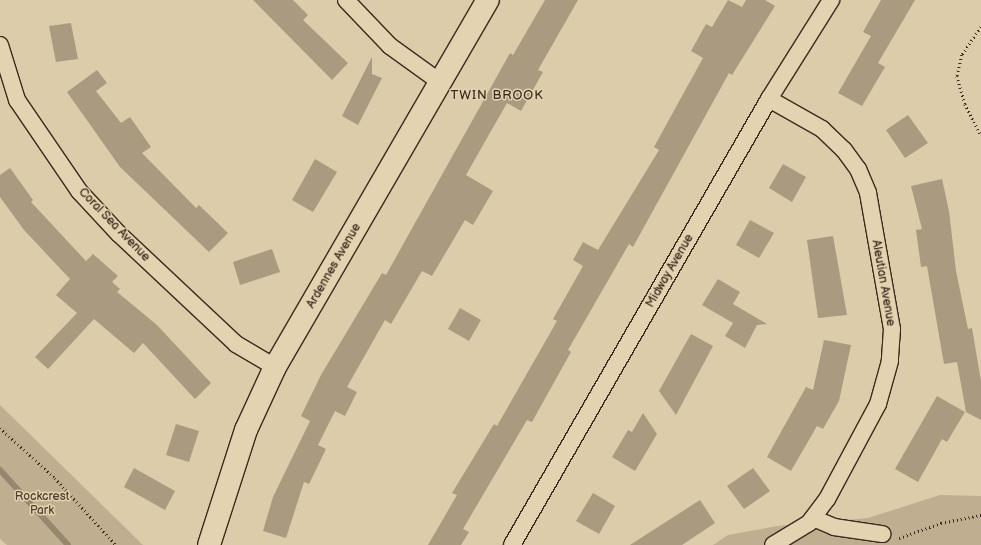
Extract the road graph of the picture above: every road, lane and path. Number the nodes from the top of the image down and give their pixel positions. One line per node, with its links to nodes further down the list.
1 (346, 0): 6 (street)
2 (488, 0): 6 (street, Ardennes Avenue)
3 (831, 0): 7 (street, Midway Avenue)
4 (981, 27): 8 (path)
5 (0, 45): 9 (street, Coral Sea Avenue)
6 (440, 82): 9 (street, Ardennes Avenue)
7 (769, 99): 12 (street, Aleutian Avenue); 16 (street, Midway Avenue)
8 (981, 136)
9 (275, 367): 15 (street, Ardennes Avenue)
10 (0, 428): 14 (path)
11 (981, 515): 13 (path)
12 (813, 518): 13 (street); 17 (street, Aleutian Avenue)
13 (888, 537)
14 (116, 545)
15 (209, 545)
16 (512, 545)
17 (773, 545)

